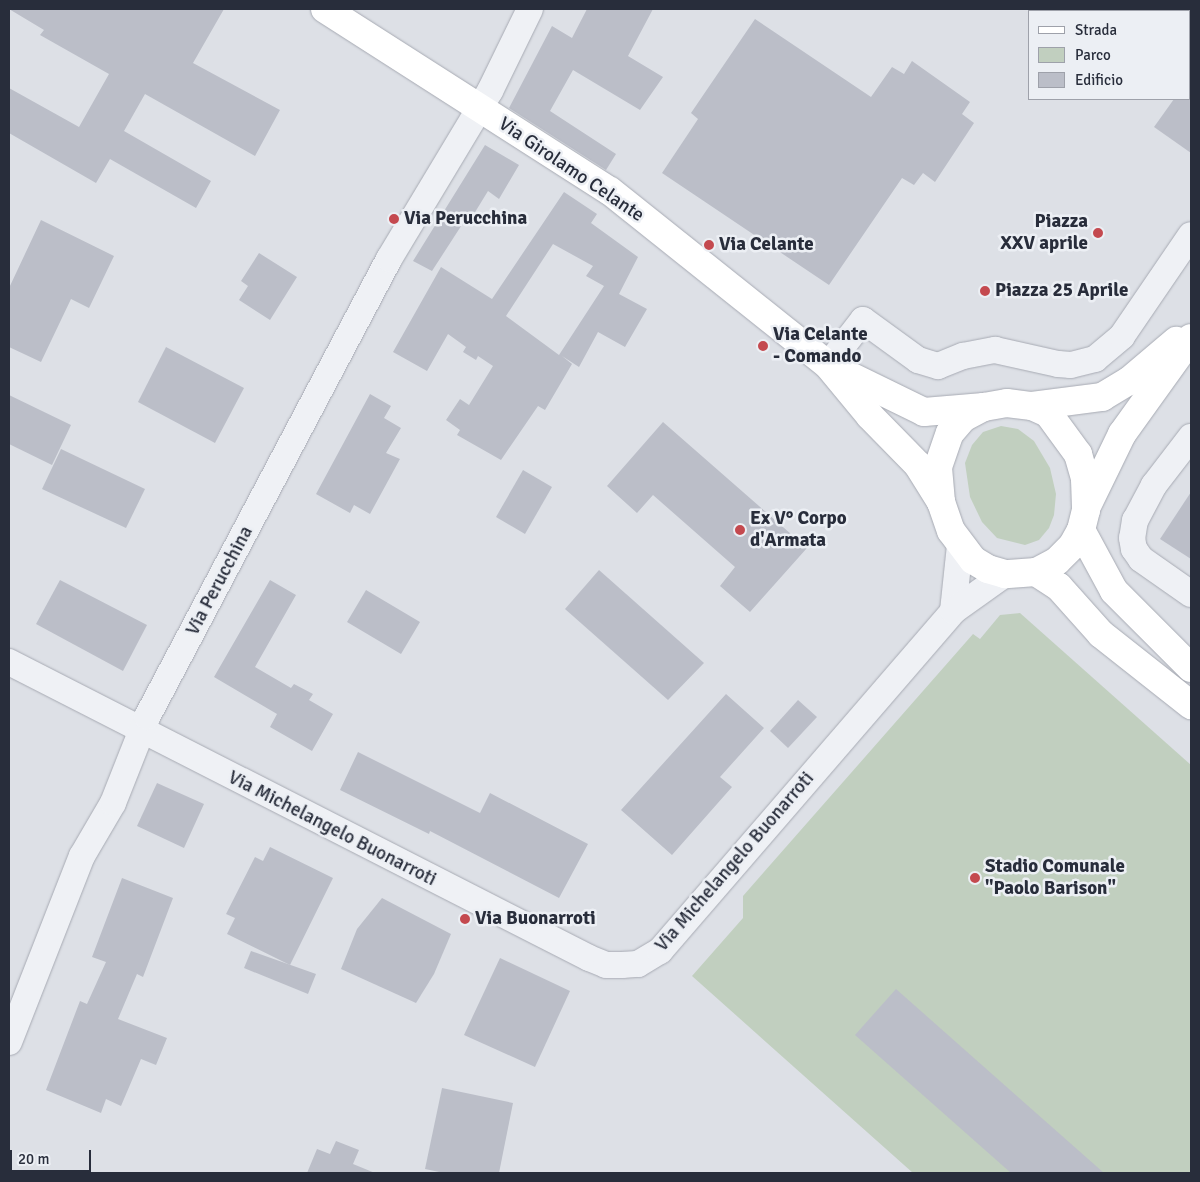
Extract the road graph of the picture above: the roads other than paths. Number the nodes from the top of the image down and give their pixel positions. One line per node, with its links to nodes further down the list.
1 (325, 9): 3 (main road, Via Girolamo Celante)
2 (530, 9): 3 (street, Via Perucchina)
3 (479, 108): 7 (main road, Via Girolamo Celante); 21 (street, Via Perucchina)
4 (1191, 235): 7 (street)
5 (1191, 327): 8 (main road)
6 (1191, 338): 12 (main road)
7 (828, 365): 9 (main road, Via Girolamo Celante); 11 (main road, Via Girolamo Celante)
8 (1032, 406): 9 (main road); 12 (main road)
9 (984, 407): 11 (main road)
10 (1191, 437): 16 (street)
11 (941, 502): 13 (main road)
12 (1083, 520): 14 (main road); 19 (main road)
13 (960, 546): 15 (main road); 17 (street)
14 (1036, 572): 15 (main road); 20 (main road)
15 (1005, 574): 17 (street, Via Michelangelo Buonarroti)
16 (1191, 594)
17 (954, 610): 21 (street, Via Michelangelo Buonarroti)
18 (9, 662): 21 (street, Via Michelangelo Buonarroti)
19 (1191, 668)
20 (1191, 705)
21 (142, 732): 22 (street, Via Perucchina)
22 (9, 1042)

